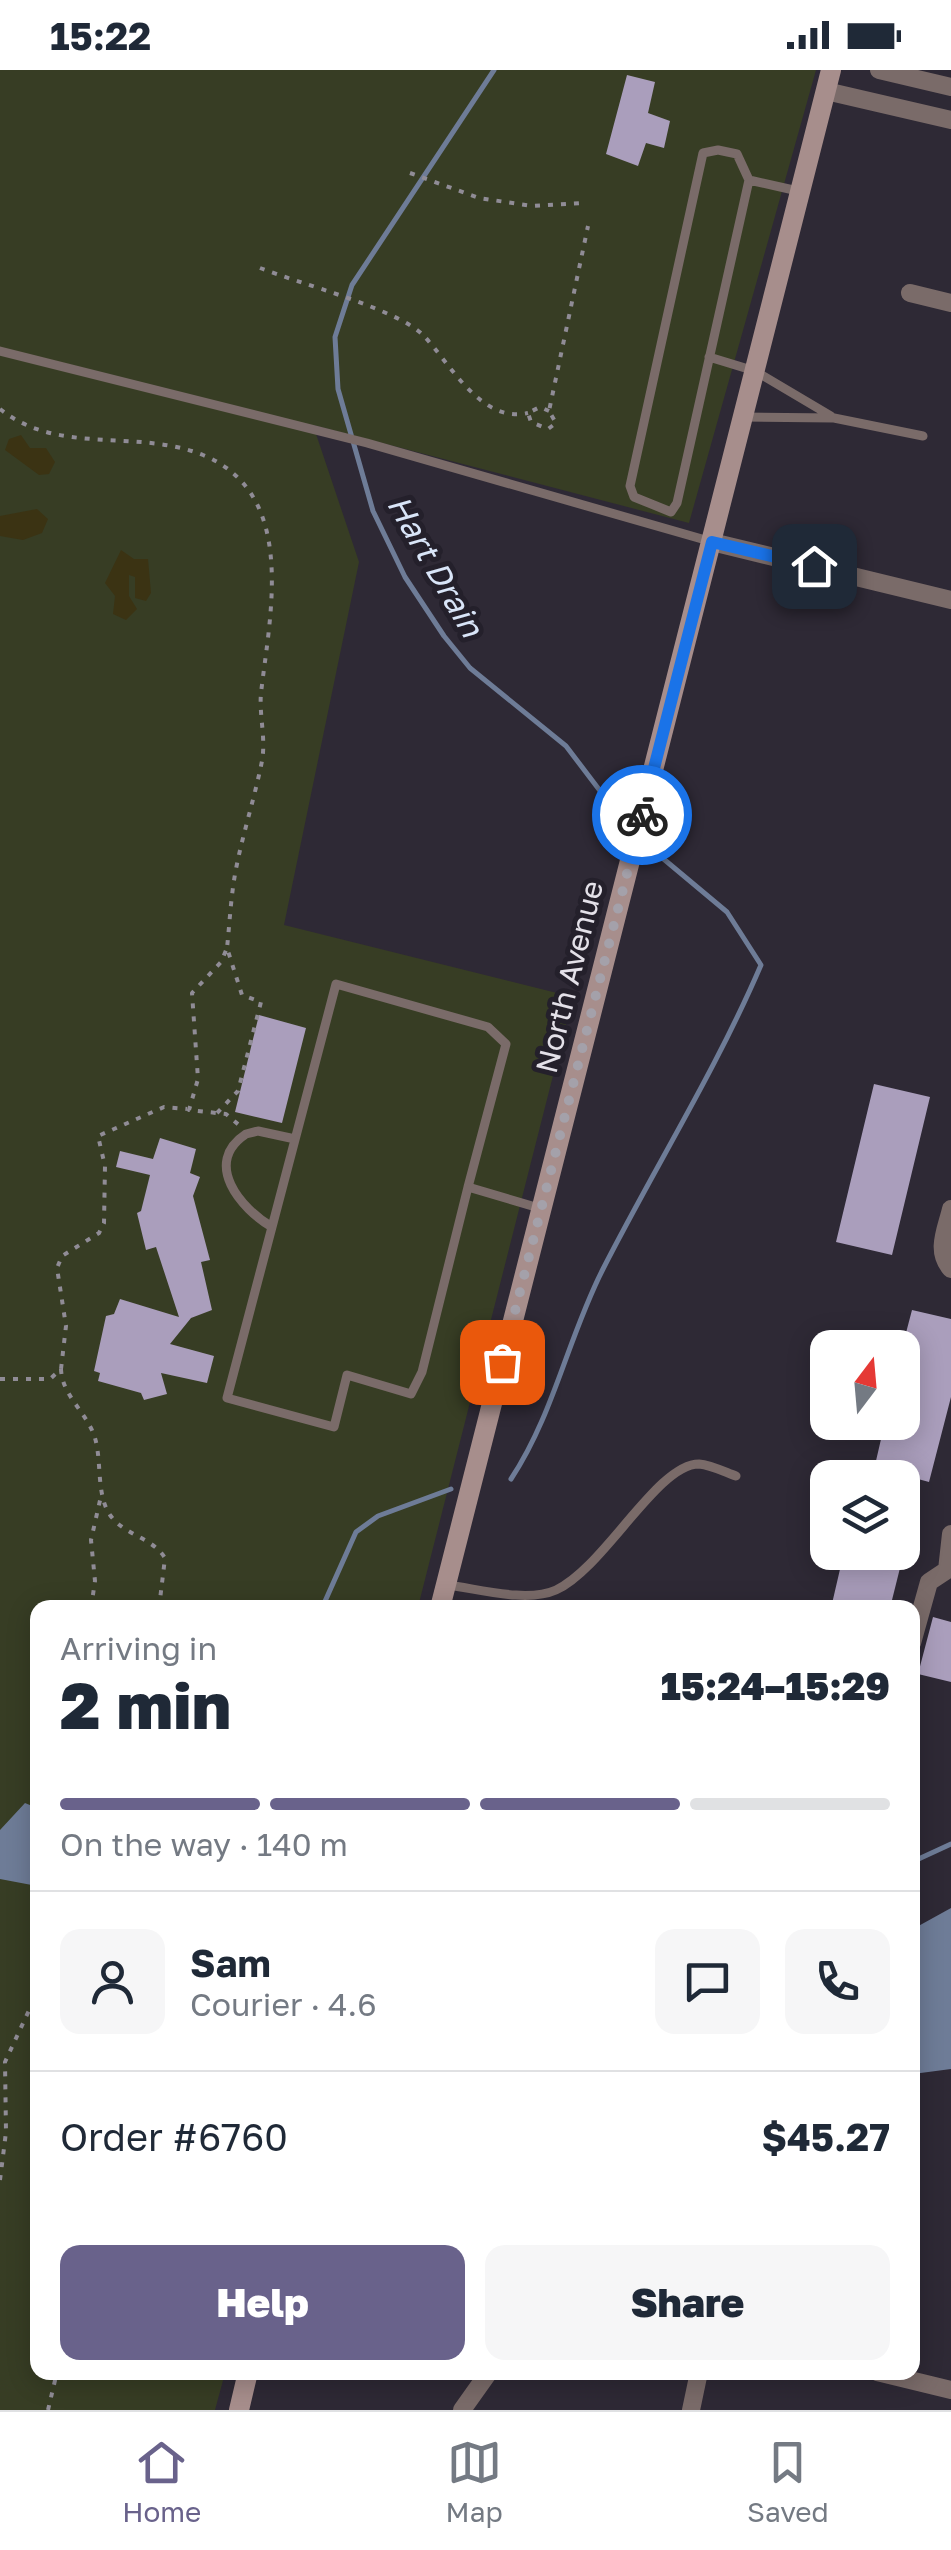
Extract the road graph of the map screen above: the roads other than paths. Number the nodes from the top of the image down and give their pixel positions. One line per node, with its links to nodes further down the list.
1 (832, 70): 4 (street, North Avenue)
2 (879, 70): 3 (street)
3 (951, 87)
4 (826, 92): 5 (street); 7 (street, North Avenue)
5 (951, 120)
6 (748, 180): 7 (lane); 11 (lane); 11 (lane)
7 (801, 192): 12 (street, North Avenue)
8 (910, 293): 9 (street)
9 (951, 302)
10 (0, 352): 16 (lane)
11 (709, 357): 12 (lane)
12 (755, 371): 13 (street, North Avenue); 14 (lane)
13 (743, 417): 14 (lane); 16 (street, North Avenue)
14 (834, 418): 15 (lane)
15 (923, 436)
16 (712, 542): 17 (street); 20 (street, North Avenue)
17 (951, 600)
18 (295, 1139): 19 (lane); 22 (lane); 22 (lane)
19 (468, 1187): 20 (lane); 22 (lane)
20 (542, 1209): 27 (street, North Avenue)
21 (951, 1209): 23 (street)
22 (272, 1227)
23 (951, 1269)
24 (736, 1476): 27 (lane)
25 (951, 1534): 26 (street)
26 (949, 1572): 29 (street)
27 (446, 1584): 28 (street, North Avenue)
28 (442, 1600)
29 (920, 1614)
30 (246, 2380): 35 (street)
31 (483, 2380): 36 (street)
32 (697, 2380): 37 (street)
33 (910, 2380): 34 (street)
34 (951, 2390)
35 (239, 2410)
36 (462, 2410)
37 (691, 2410)

